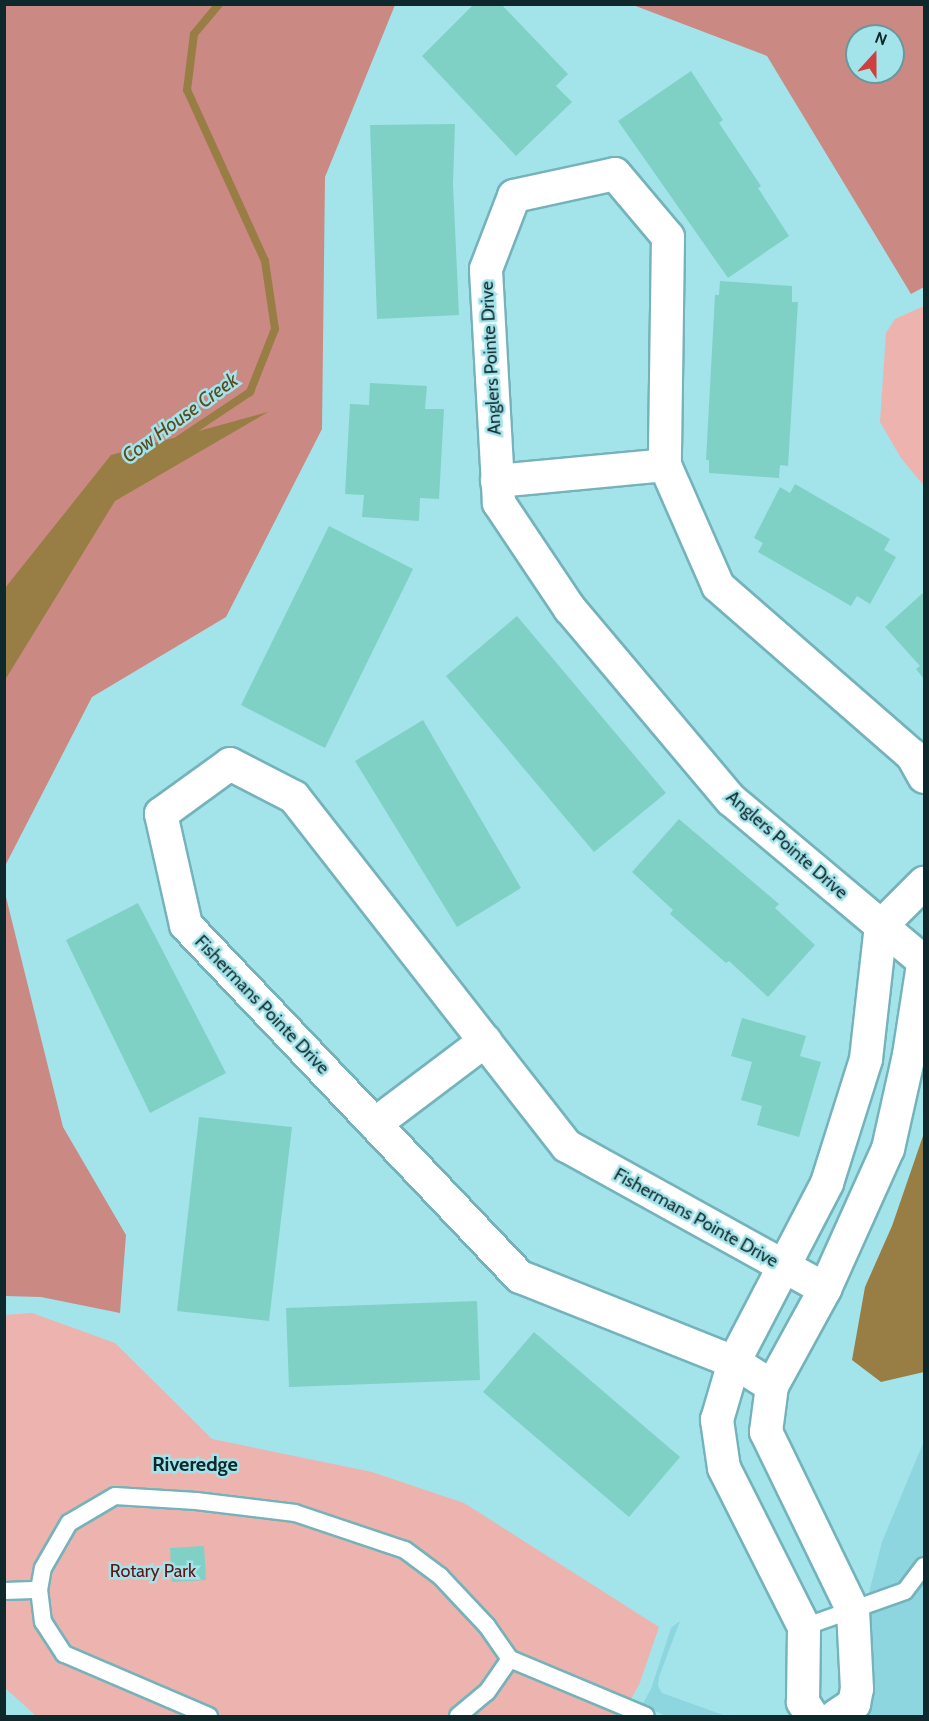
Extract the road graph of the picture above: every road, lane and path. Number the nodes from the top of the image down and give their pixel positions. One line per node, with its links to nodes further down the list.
1 (665, 465): 2 (street); 2 (street, Anglers Pointe Drive); 3 (street, Anglers Pointe Drive)
2 (497, 481): 5 (street, Anglers Pointe Drive)
3 (924, 777)
4 (924, 883): 5 (street)
5 (881, 926): 6 (street, Anglers Pointe Drive); 8 (street, Fishermans Pointe Drive)
6 (923, 959): 9 (street)
7 (485, 1041): 10 (street); 10 (street, Fishermans Pointe Drive); 11 (street, Fishermans Pointe Drive)
8 (866, 1059): 9 (street); 11 (street, Fishermans Pointe Drive)
9 (906, 1067): 12 (street)
10 (375, 1124): 13 (street, Fishermans Pointe Drive)
11 (784, 1268): 12 (street); 13 (street, Fishermans Pointe Drive)
12 (825, 1289): 14 (street)
13 (734, 1362): 14 (street); 19 (street, Fishermans Pointe Drive)
14 (772, 1386): 18 (street)
15 (924, 1566): 18 (lane)
16 (39, 1590): 17 (lane); 20 (lane); 21 (lane)
17 (4, 1591)
18 (853, 1611): 19 (lane); 25 (street)
19 (804, 1627): 24 (street, Fishermans Pointe Drive)
20 (510, 1659): 22 (lane); 23 (lane)
21 (209, 1716)
22 (458, 1716)
23 (646, 1716)
24 (812, 1716)
25 (836, 1716)

